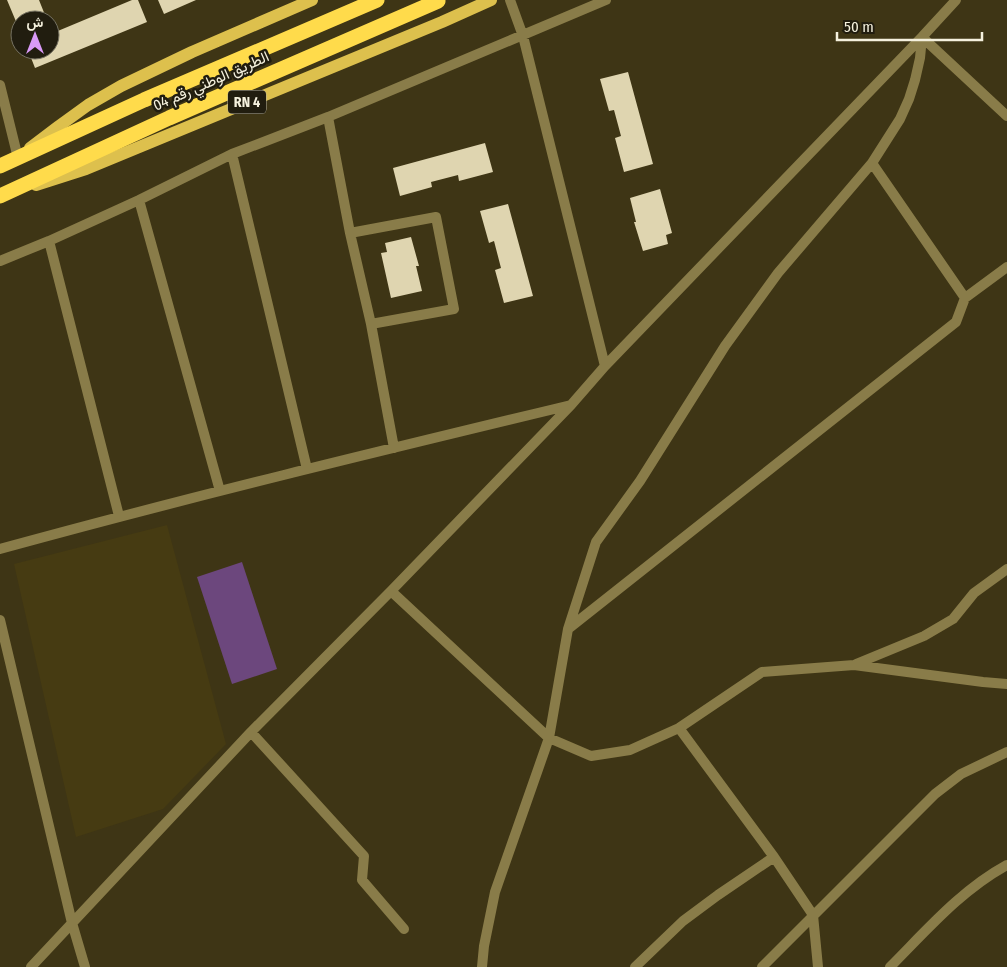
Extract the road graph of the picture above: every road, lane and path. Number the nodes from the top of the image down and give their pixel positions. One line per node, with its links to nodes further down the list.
1 (312, 0): 14 (main road)
2 (376, 0): 14 (highway, الطريق الوطني رقم 04)
3 (491, 0): 17 (main road, RN 4)
4 (510, 0): 8 (street)
5 (606, 0): 8 (street)
6 (956, 0): 9 (street)
7 (438, 1): 17 (highway, الطريق الوطني رقم 04 / RN 4)
8 (523, 36): 12 (street); 25 (street)
9 (922, 37): 11 (street); 15 (street); 25 (street)
10 (0, 85): 14 (street)
11 (1007, 116)
12 (328, 117): 13 (street); 19 (street)
13 (232, 154): 18 (street); 28 (street)
14 (18, 158): 16 (highway, الطريق الوطني رقم 04)
15 (872, 163): 23 (street); 35 (street)
16 (0, 166)
17 (0, 196)
18 (139, 200): 20 (street); 29 (street)
19 (350, 233): 24 (street); 24 (street)
20 (49, 240): 21 (street); 30 (street)
21 (0, 261)
22 (1007, 267): 23 (street)
23 (965, 298): 35 (street)
24 (371, 324): 27 (street)
25 (606, 366): 26 (street)
26 (571, 405): 27 (street); 33 (street)
27 (394, 448): 28 (street)
28 (308, 469): 29 (street)
29 (220, 491): 30 (street)
30 (119, 516): 31 (street)
31 (0, 549)
32 (1007, 569): 36 (street)
33 (391, 592): 39 (street); 40 (street)
34 (0, 620): 45 (street)
35 (568, 629): 40 (street)
36 (854, 665): 37 (street); 38 (street)
37 (1007, 684)
38 (679, 728): 40 (street); 42 (street)
39 (251, 732): 45 (street); 46 (street)
40 (549, 738): 49 (street)
41 (1007, 752): 44 (street)
42 (774, 858): 44 (street); 50 (street)
43 (1007, 865): 53 (street)
44 (813, 915): 51 (street); 52 (street)
45 (72, 922): 47 (street); 48 (street)
46 (404, 929)
47 (31, 967)
48 (85, 967)
49 (482, 967)
50 (635, 967)
51 (762, 967)
52 (818, 967)
53 (890, 967)

